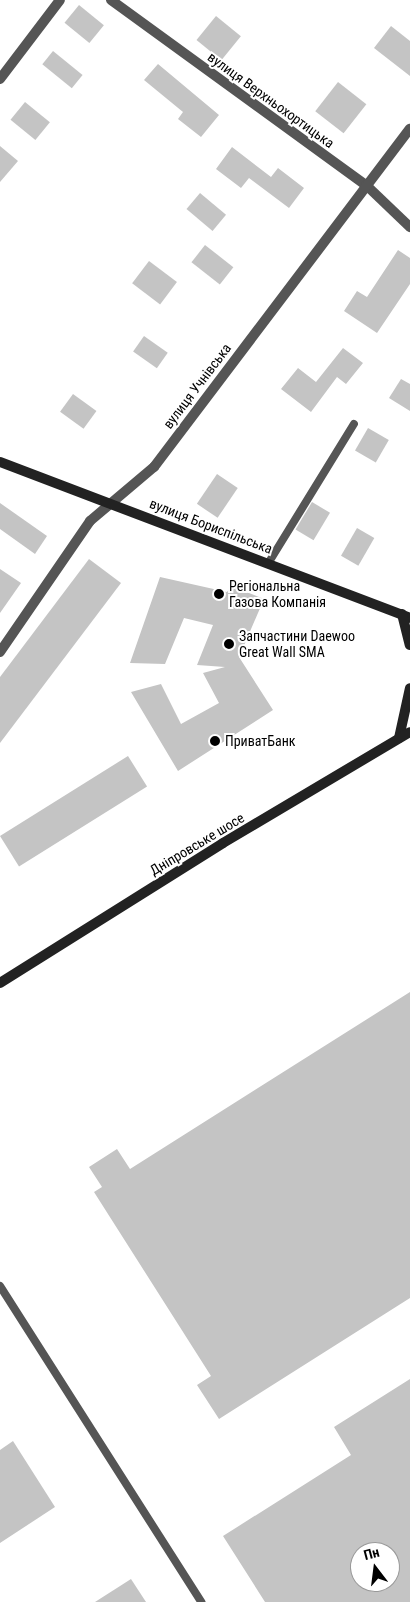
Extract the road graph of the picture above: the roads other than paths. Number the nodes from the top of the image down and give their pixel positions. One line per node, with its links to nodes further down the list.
1 (60, 0): 3 (street)
2 (111, 0): 5 (street, вулиця Верхньохортицька)
3 (0, 79)
4 (410, 129): 5 (street, вулиця Учнівська)
5 (366, 185): 6 (street, вулиця Верхньохортицька); 9 (street, вулиця Учнівська)
6 (410, 227)
7 (354, 424): 10 (lane)
8 (0, 462): 9 (street, вулиця Бориспільська)
9 (113, 504): 10 (street, вулиця Бориспільська); 13 (street, вулиця Учнівська)
10 (269, 562): 11 (street, вулиця Бориспільська)
11 (406, 616): 12 (street)
12 (410, 645)
13 (0, 652)
14 (410, 688): 16 (street)
15 (410, 732): 16 (street, Дніпровське шосе)
16 (399, 738): 17 (street, Дніпровське шосе)
17 (0, 983)
18 (0, 1286): 19 (lane)
19 (201, 1602)

